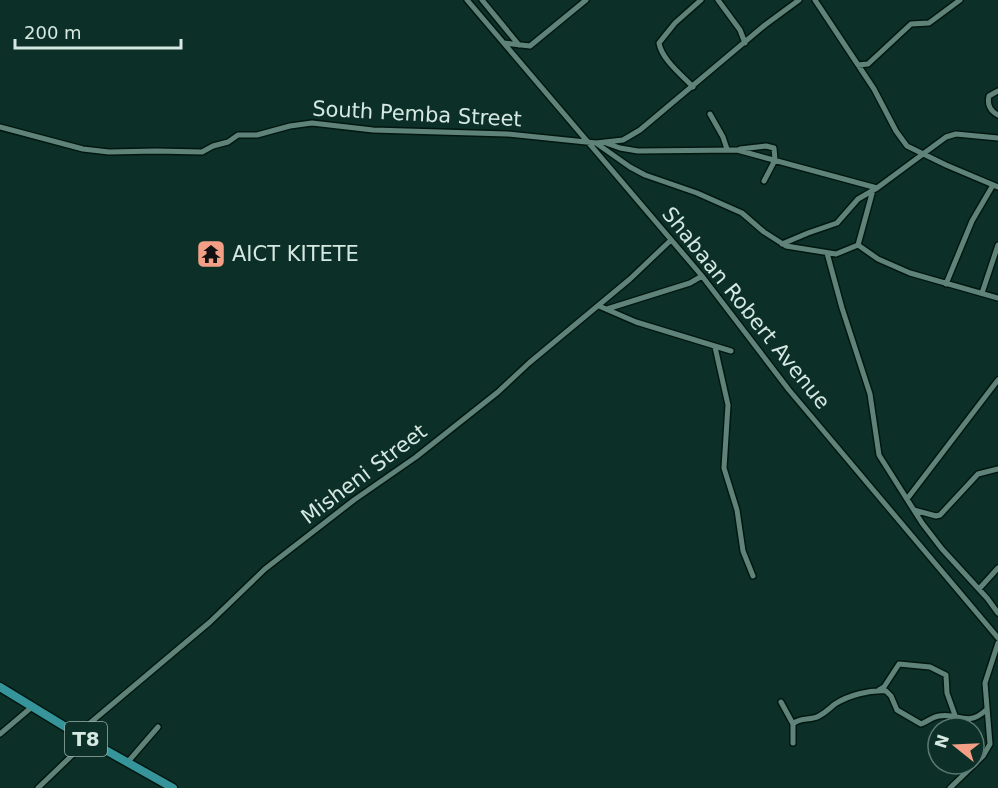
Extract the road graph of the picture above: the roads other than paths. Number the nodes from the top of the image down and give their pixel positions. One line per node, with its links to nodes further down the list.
1 (468, 0): 9 (street, Shabaan Robert Avenue)
2 (482, 0): 11 (street)
3 (586, 0): 11 (street)
4 (701, 0): 13 (street)
5 (718, 0): 10 (street)
6 (799, 0): 10 (street)
7 (815, 0): 12 (street)
8 (960, 0): 12 (street)
9 (504, 43): 11 (street); 19 (street, Shabaan Robert Avenue)
10 (746, 43): 13 (street)
11 (520, 46)
12 (858, 65): 24 (street)
13 (693, 87): 20 (street)
14 (998, 91): 16 (street)
15 (710, 114): 22 (street)
16 (998, 115)
17 (0, 127): 19 (street, South Pemba Street)
18 (998, 136): 24 (street)
19 (587, 142): 21 (street, South Pemba Street); 29 (street, Shabaan Robert Avenue)
20 (603, 142): 21 (street); 22 (street)
21 (596, 143): 30 (street)
22 (727, 149): 23 (street)
23 (737, 150): 25 (street); 25 (street)
24 (923, 154): 27 (street); 28 (street)
25 (775, 160): 26 (street); 28 (street)
26 (764, 181)
27 (995, 186): 35 (street)
28 (875, 189): 30 (street); 31 (street)
29 (671, 240): 34 (street, Shabaan Robert Avenue); 38 (street, Misheni Street)
30 (783, 244): 33 (street)
31 (858, 245): 33 (street); 35 (street)
32 (998, 245): 36 (street)
33 (827, 253): 44 (street)
34 (702, 276): 39 (street); 50 (street, Shabaan Robert Avenue)
35 (946, 284): 36 (street)
36 (982, 293): 37 (street)
37 (998, 298)
38 (599, 306): 39 (street); 63 (street, Misheni Street)
39 (607, 309): 40 (street)
40 (715, 347): 41 (street); 47 (street)
41 (731, 351)
42 (998, 380): 44 (street)
43 (998, 469): 45 (street)
44 (907, 499): 45 (street)
45 (914, 510): 48 (street)
46 (998, 568): 48 (street)
47 (753, 576)
48 (979, 589): 49 (street)
49 (998, 613)
50 (998, 638)
51 (998, 643): 56 (street)
52 (0, 687): 55 (highway, T8)
53 (878, 691): 57 (street); 59 (street); 60 (street)
54 (781, 702): 60 (street)
55 (33, 706): 62 (street); 63 (highway, T8)
56 (986, 710): 58 (street); 69 (street)
57 (955, 716)
58 (977, 716)
59 (926, 722)
60 (793, 724): 65 (street)
61 (158, 727): 66 (street)
62 (0, 734)
63 (76, 734): 64 (highway, T8)
64 (88, 740): 66 (highway, T8); 67 (street)
65 (793, 744)
66 (128, 763): 68 (highway, T8)
67 (38, 788)
68 (173, 788)
69 (950, 788)

